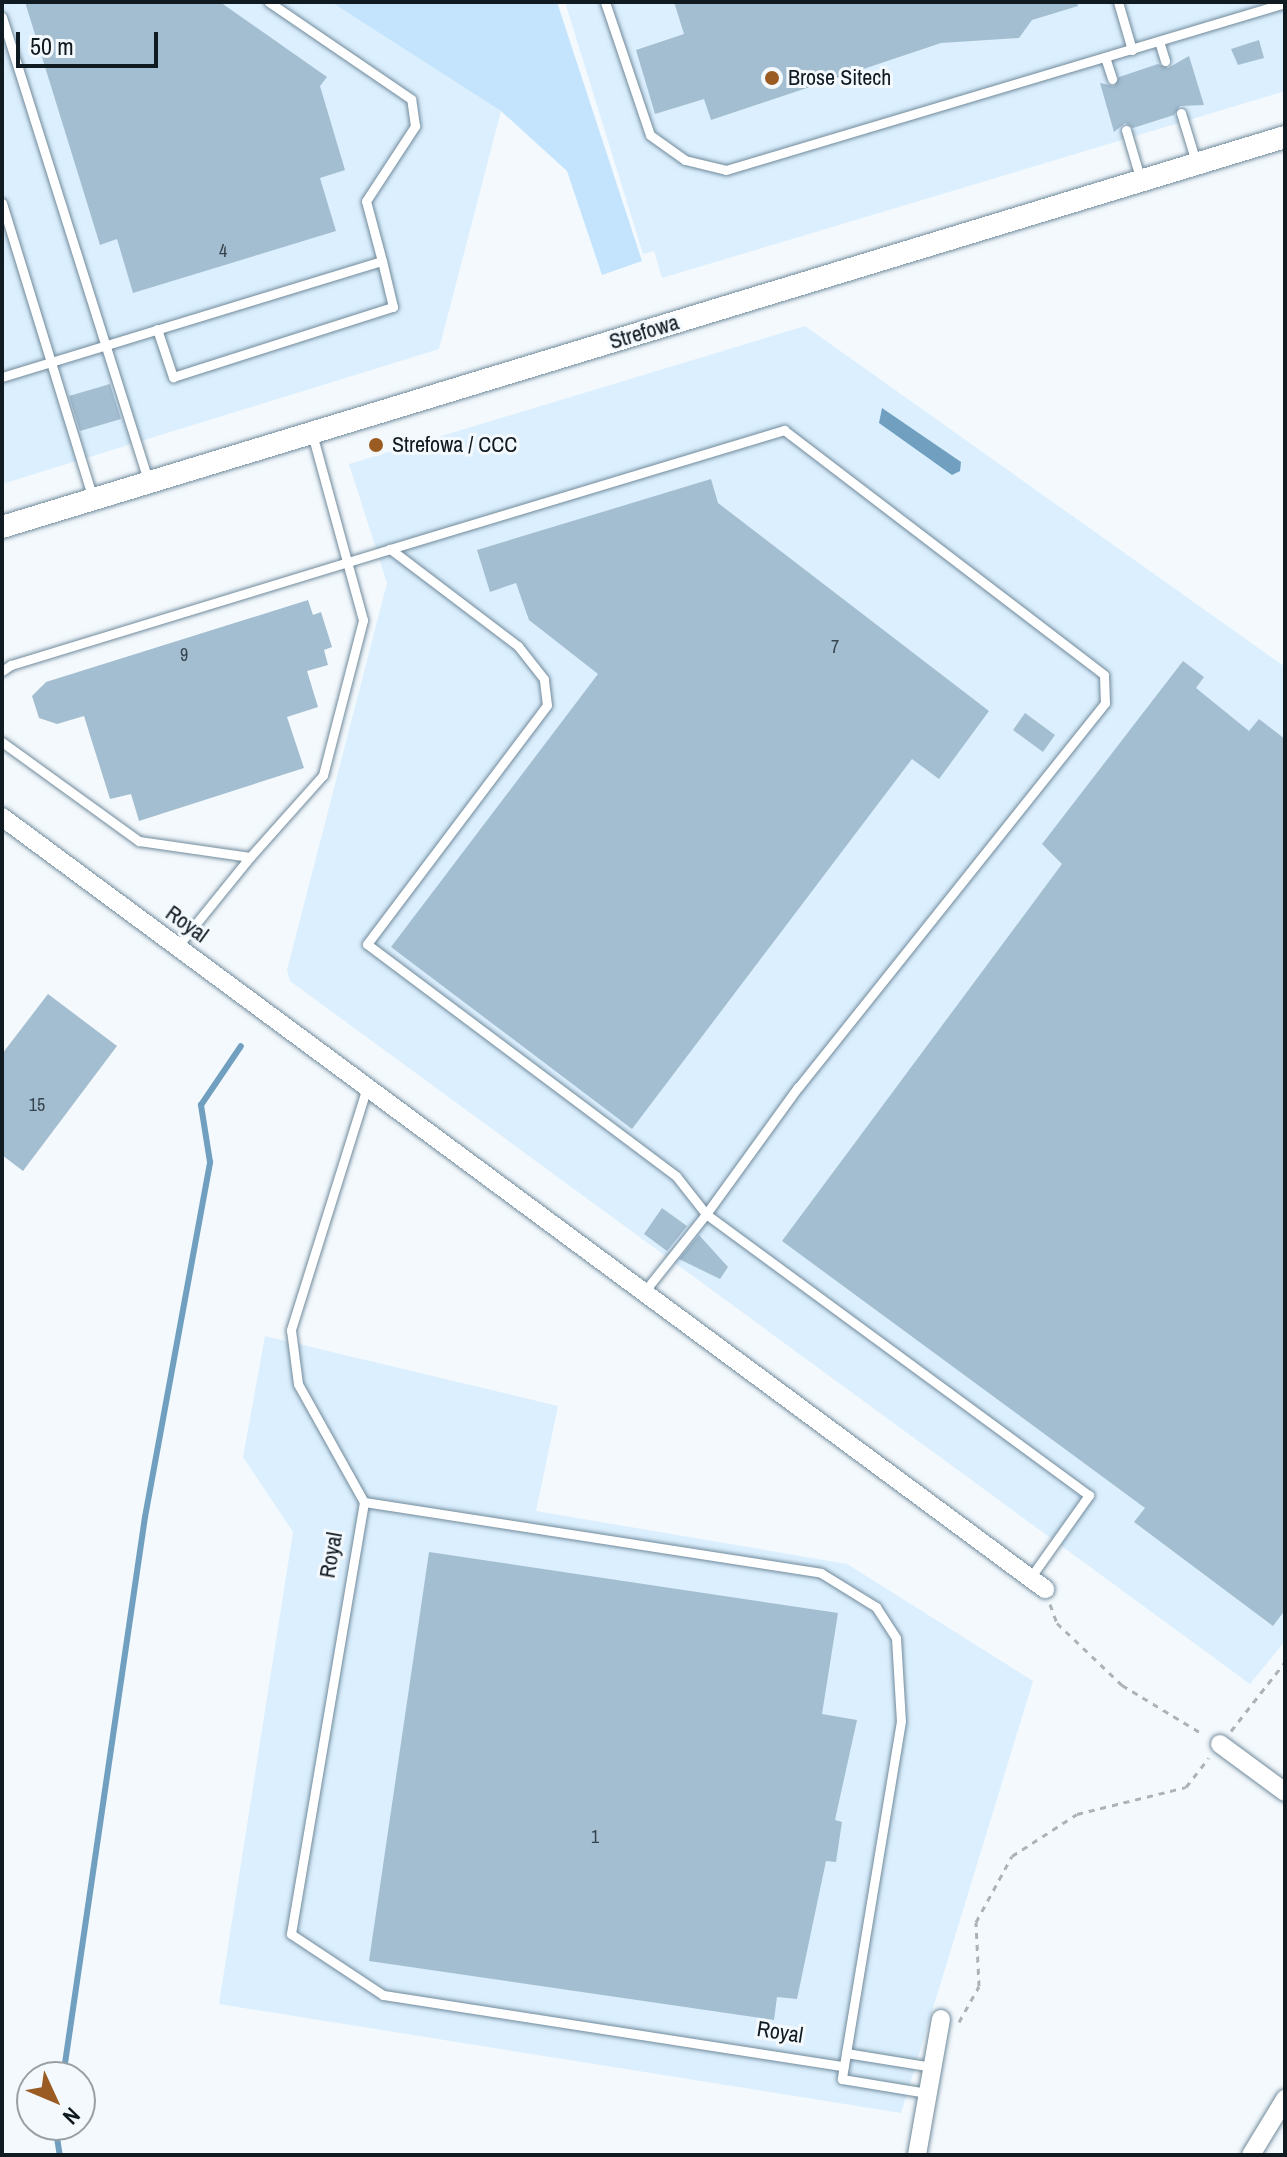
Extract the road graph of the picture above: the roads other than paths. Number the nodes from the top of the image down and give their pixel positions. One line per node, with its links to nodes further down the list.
1 (269, 2): 17 (lane)
2 (605, 2): 8 (lane)
3 (1118, 2): 7 (lane)
4 (1285, 3): 6 (lane)
5 (2, 17): 19 (lane)
6 (1159, 41): 7 (lane); 9 (lane)
7 (1132, 50): 8 (lane)
8 (1105, 57): 10 (lane)
9 (1165, 61)
10 (1112, 79)
11 (1181, 113): 14 (lane)
12 (1126, 130): 15 (lane)
13 (1285, 137): 14 (street, Strefowa)
14 (1197, 165): 15 (street, Strefowa)
15 (1141, 181): 22 (street, Strefowa)
16 (2, 203): 20 (lane)
17 (382, 261): 18 (lane); 18 (lane)
18 (157, 329): 19 (lane)
19 (104, 346): 20 (lane); 23 (lane)
20 (51, 362): 21 (lane); 24 (lane)
21 (2, 377)
22 (312, 433): 23 (street, Strefowa); 27 (lane)
23 (149, 482): 24 (street, Strefowa)
24 (93, 499): 25 (street, Strefowa)
25 (2, 527)
26 (390, 549): 27 (lane); 34 (lane); 34 (lane)
27 (348, 562): 28 (lane); 31 (lane)
28 (2, 671)
29 (2, 742): 31 (lane)
30 (2, 817): 32 (street, Royal)
31 (250, 857): 32 (lane)
32 (177, 947): 33 (street, Royal)
33 (367, 1087): 35 (street, Royal); 36 (lane)
34 (706, 1214): 35 (lane); 37 (lane)
35 (644, 1292): 37 (street, Royal)
36 (364, 1502): 41 (lane); 43 (lane, Royal)
37 (1037, 1584)
38 (1220, 1744): 39 (street)
39 (1285, 1792)
40 (941, 2019): 42 (street)
41 (846, 2053): 42 (lane); 43 (lane)
42 (934, 2058): 44 (street)
43 (844, 2066): 44 (lane)
44 (927, 2093): 46 (street)
45 (1285, 2099): 47 (street)
46 (917, 2155)
47 (1251, 2155)

